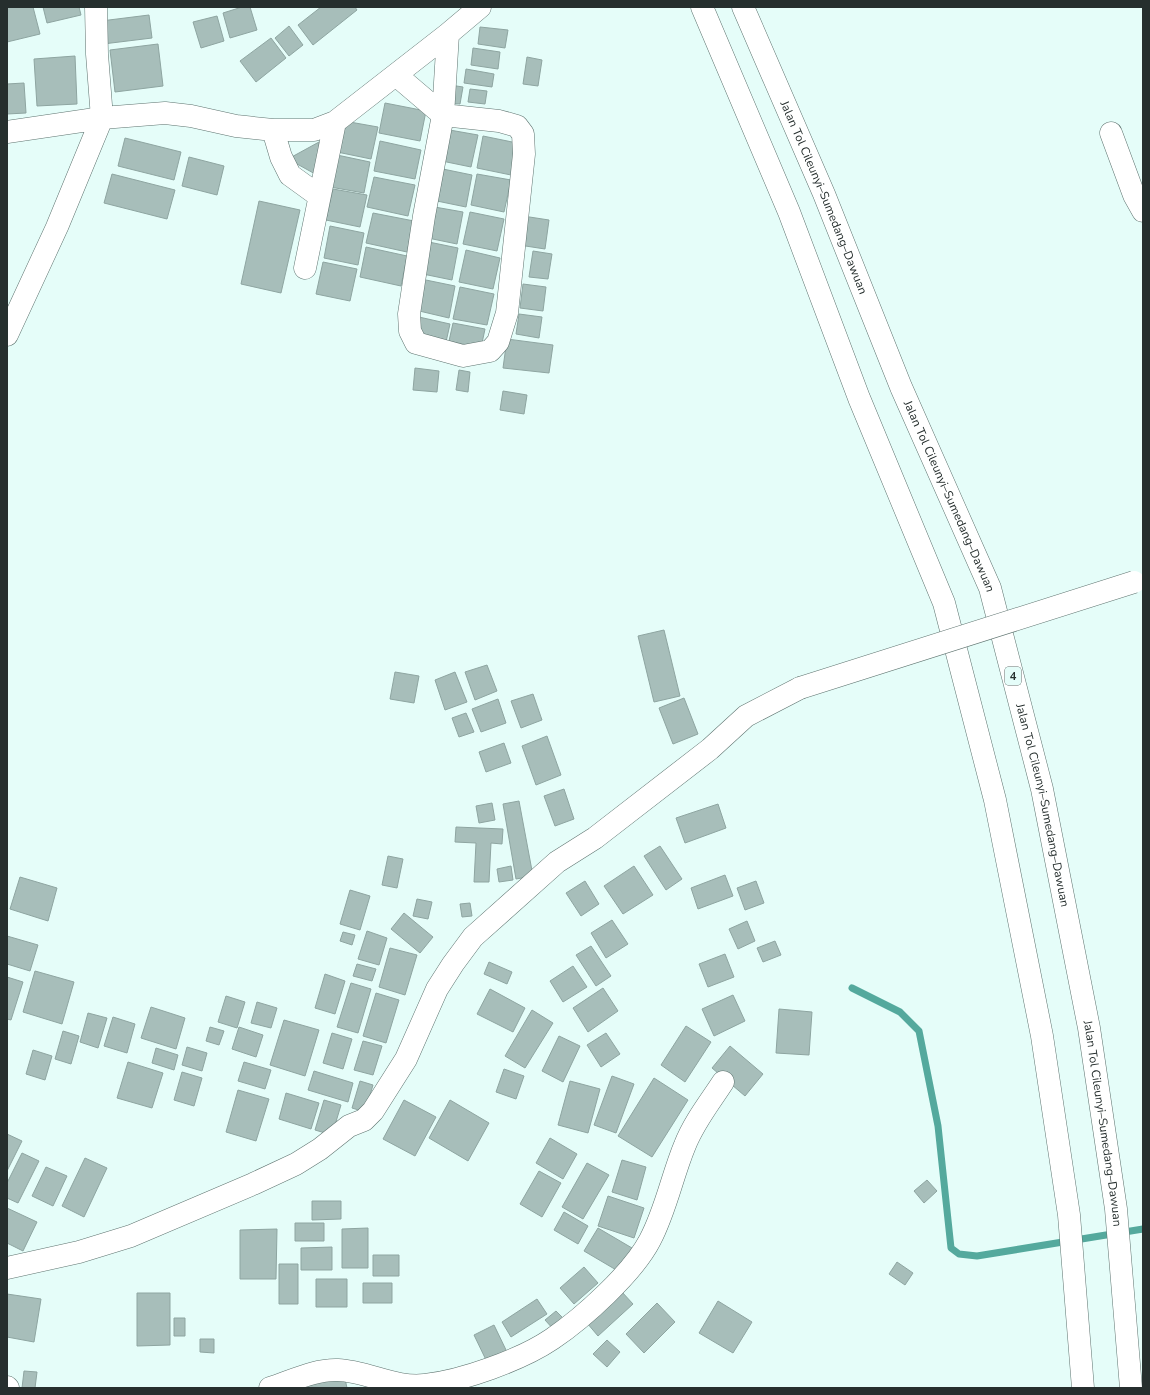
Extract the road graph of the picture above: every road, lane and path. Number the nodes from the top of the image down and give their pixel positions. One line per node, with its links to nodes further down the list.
1 (96, 7): 8 (main road)
2 (480, 7): 5 (main road)
3 (702, 7): 21 (main road)
4 (743, 7): 22 (main road, Jalan Tol Cileunyi–Sumedang–Dawuan / 4)
5 (448, 34): 6 (main road); 7 (main road)
6 (396, 75): 7 (main road); 9 (main road)
7 (443, 115): 7 (main road)
8 (102, 118): 10 (main road); 11 (main road); 16 (main road)
9 (335, 122): 10 (main road); 13 (main road)
10 (273, 130): 13 (main road)
11 (7, 132)
12 (1111, 133): 14 (main road)
13 (319, 196): 15 (main road)
14 (1143, 212)
15 (305, 268)
16 (7, 335)
17 (1138, 581): 19 (main road, bridge)
18 (723, 1082): 20 (main road)
19 (7, 1268)
20 (270, 1388)
21 (1083, 1388)
22 (1131, 1388)

